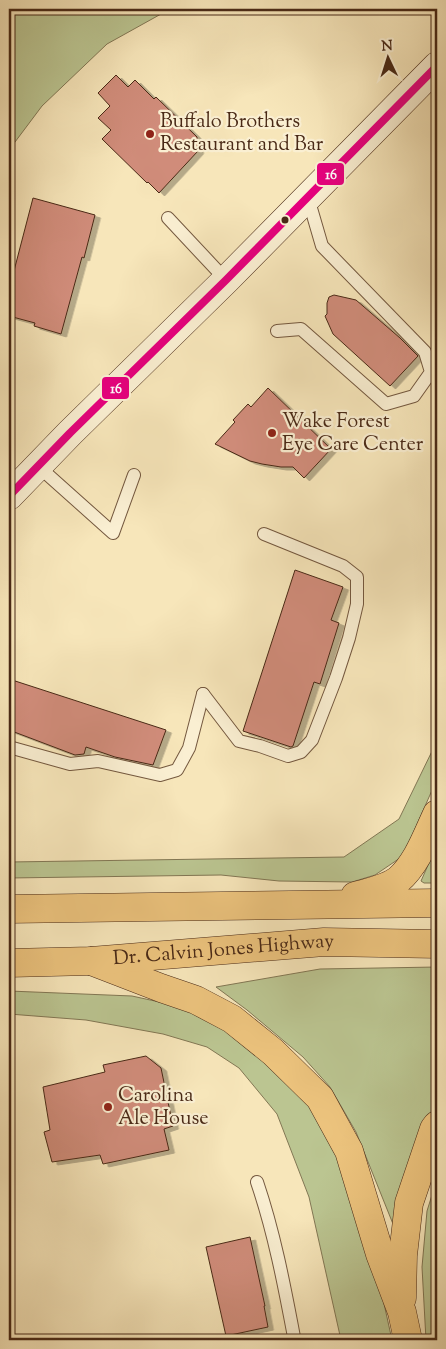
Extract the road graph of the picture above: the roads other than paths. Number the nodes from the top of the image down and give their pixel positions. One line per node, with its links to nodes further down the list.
1 (437, 66): 2 (street)
2 (307, 197): 4 (street); 5 (lane)
3 (168, 218): 4 (lane)
4 (226, 280): 6 (street)
5 (277, 331)
6 (38, 466): 7 (lane); 8 (street)
7 (134, 475)
8 (9, 496)
9 (264, 534): 10 (lane)
10 (9, 747)
11 (437, 814): 13 (highway)
12 (437, 903): 13 (highway, Dr. Calvin Jones Highway)
13 (299, 905): 14 (highway, Dr. Calvin Jones Highway)
14 (9, 909)
15 (437, 944): 16 (highway, Dr. Calvin Jones Highway)
16 (91, 961): 17 (highway, Dr. Calvin Jones Highway); 20 (highway)
17 (9, 962)
18 (437, 1125): 20 (highway)
19 (257, 1182): 21 (lane)
20 (402, 1312): 22 (highway)
21 (291, 1340)
22 (408, 1340)

